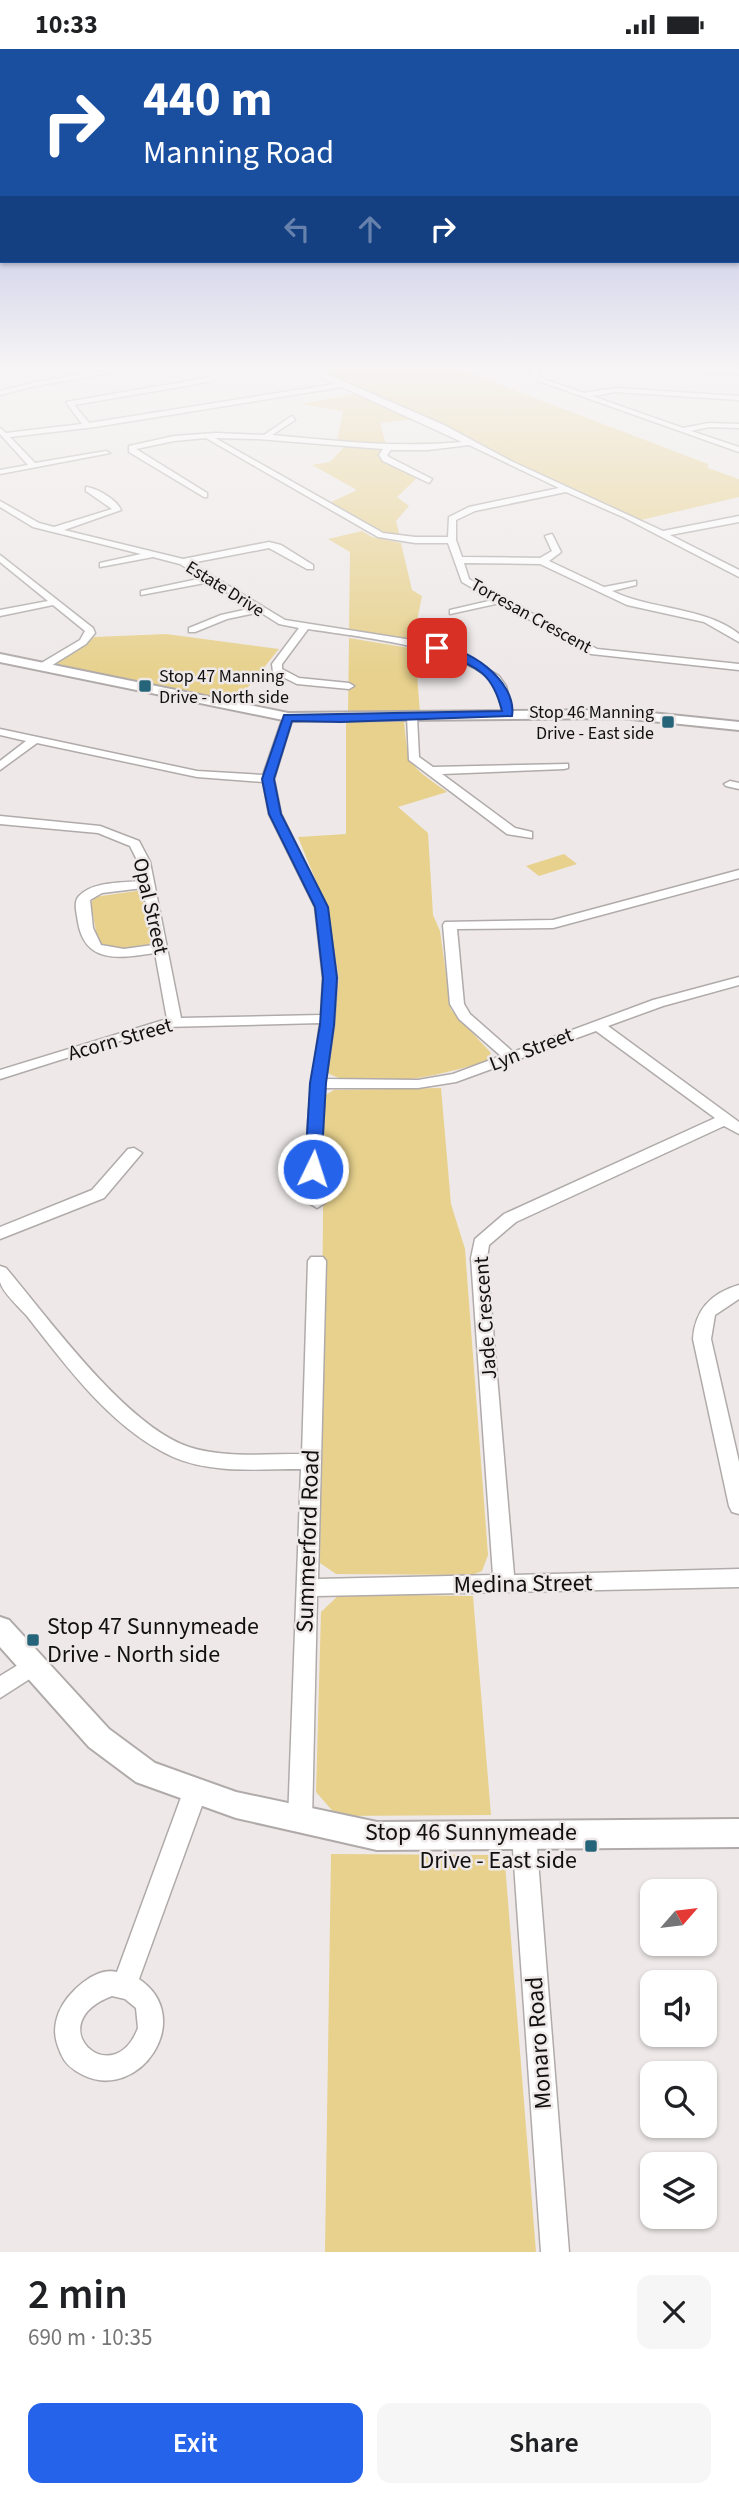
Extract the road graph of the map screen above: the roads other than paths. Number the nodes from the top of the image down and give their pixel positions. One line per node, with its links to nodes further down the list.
1 (18, 469): 6 (street)
2 (161, 469): 10 (street)
3 (265, 469): 16 (street)
4 (405, 469): 7 (street)
5 (525, 469): 9 (street)
6 (0, 472)
7 (429, 481)
8 (89, 489): 13 (street)
9 (568, 489): 14 (street); 16 (street)
10 (204, 495)
11 (0, 503): 13 (street, Estate Drive)
12 (739, 519): 14 (street)
13 (57, 529): 17 (street, Estate Drive)
14 (663, 535): 24 (street)
15 (549, 536): 20 (street)
16 (452, 540): 19 (street, Torresan Crescent)
17 (157, 553): 21 (street, Estate Drive); 22 (street)
18 (0, 558): 30 (street)
19 (459, 560): 20 (street); 29 (street, Torresan Crescent)
20 (542, 561): 27 (street)
21 (183, 562): 23 (street); 25 (street, Estate Drive)
22 (103, 565)
23 (310, 567)
24 (739, 574)
25 (212, 579): 28 (street); 31 (street, Estate Drive)
26 (633, 583): 27 (street)
27 (604, 590): 36 (street)
28 (144, 593)
29 (499, 601): 32 (street); 40 (street, Torresan Crescent)
30 (55, 602): 33 (street); 39 (street)
31 (258, 610): 34 (street, Estate Drive); 35 (street)
32 (453, 612)
33 (0, 613)
34 (305, 627): 41 (street); 42 (street, Estate Drive)
35 (192, 630)
36 (739, 639)
37 (739, 653): 40 (street)
38 (0, 659): 39 (street)
39 (42, 667): 43 (street)
40 (737, 667)
41 (349, 686)
42 (508, 714): 44 (street); 45 (street)
43 (288, 717): 44 (street); 51 (street)
44 (412, 717): 50 (street)
45 (739, 726)
46 (0, 732): 47 (street)
47 (34, 740): 49 (street); 51 (street)
48 (564, 766): 50 (street)
49 (0, 767)
50 (428, 771): 53 (street)
51 (268, 779): 58 (street)
52 (0, 820): 55 (street, Opal Street)
53 (528, 835)
54 (739, 874): 61 (street)
55 (148, 884): 56 (street, Opal Street); 56 (street)
56 (161, 948): 59 (street, Opal Street)
57 (739, 981): 60 (street, Lyn Street)
58 (327, 1019): 59 (street, Acorn Street); 63 (street)
59 (174, 1022): 62 (street, Acorn Street)
60 (597, 1025): 61 (street, Lyn Street); 64 (street)
61 (510, 1057): 63 (street, Lyn Street)
62 (1, 1072)
63 (318, 1083): 66 (street)
64 (733, 1124): 74 (street, Jade Crescent)
65 (134, 1153): 67 (street)
66 (317, 1203)
67 (0, 1233)
68 (317, 1261): 71 (street, Summerford Road)
69 (0, 1272): 71 (street)
70 (739, 1291): 72 (street)
71 (309, 1462): 75 (street, Summerford Road)
72 (739, 1506)
73 (739, 1578): 74 (street, Medina Street)
74 (504, 1585): 75 (street, Medina Street)
75 (306, 1588): 80 (street, Summerford Road)
76 (0, 1628): 77 (street)
77 (31, 1666): 78 (street); 79 (street)
78 (0, 1688)
79 (195, 1792): 80 (street); 83 (street)
80 (300, 1821): 82 (street)
81 (739, 1833): 82 (street)
82 (524, 1835): 84 (street, Monaro Road)
83 (125, 1984)
84 (555, 2252)

